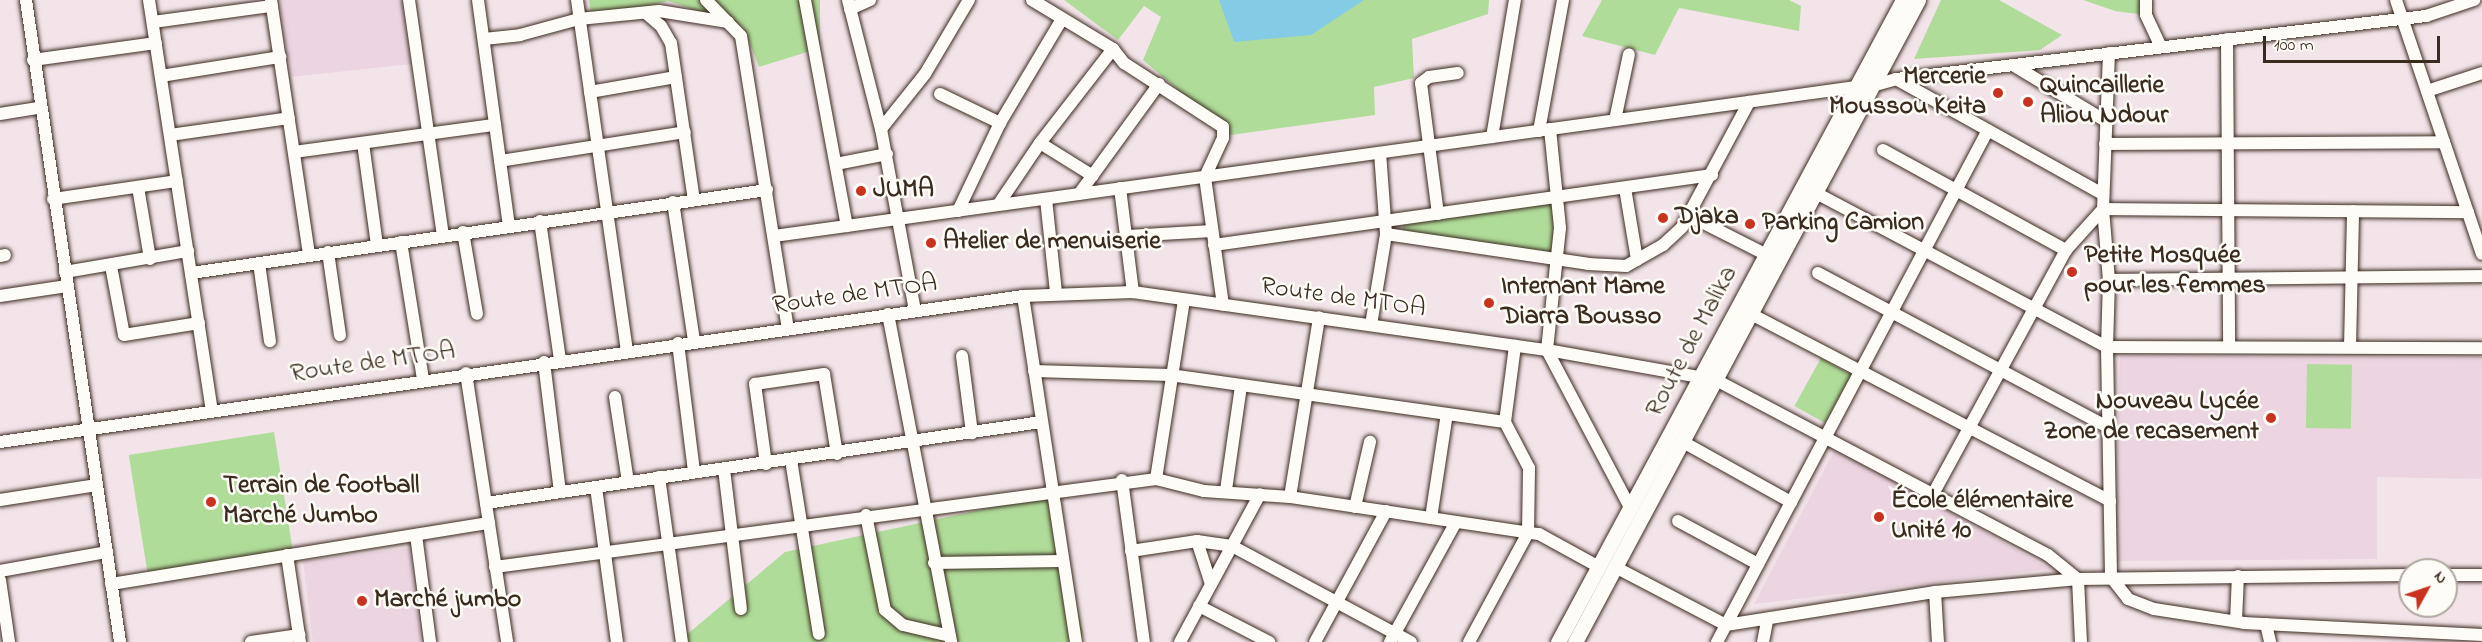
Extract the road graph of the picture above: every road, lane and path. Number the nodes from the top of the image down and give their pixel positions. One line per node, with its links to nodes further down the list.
1 (26, 0): 34 (street)
2 (149, 0): 24 (street)
3 (409, 0): 58 (street)
4 (478, 0): 26 (street)
5 (577, 0): 21 (street)
6 (706, 0): 25 (street)
7 (805, 0): 73 (street)
8 (870, 0): 19 (street)
9 (969, 0): 54 (street)
10 (1032, 0): 22 (street)
11 (1515, 0): 60 (street)
12 (1563, 0): 55 (street)
13 (1903, 0): 42 (main road, Route de Malika)
14 (1918, 0): 42 (main road, Route de Malika)
15 (2146, 0): 29 (street)
16 (2396, 0): 23 (street)
17 (2474, 0): 23 (street)
18 (272, 3): 24 (street); 33 (street)
19 (849, 5): 54 (street)
20 (646, 14): 21 (street); 25 (street); 39 (street)
21 (579, 19): 26 (street); 44 (street)
22 (1062, 19): 30 (street); 52 (street)
23 (2402, 19): 27 (street); 43 (street)
24 (153, 22): 28 (street)
25 (728, 22): 81 (street)
26 (484, 39): 53 (street)
27 (2227, 39): 29 (street); 64 (street)
28 (156, 43): 34 (street); 38 (street)
29 (2161, 47): 31 (street)
30 (1113, 49): 41 (street); 61 (street)
31 (2109, 53): 35 (street); 51 (street)
32 (1629, 54): 50 (street)
33 (280, 57): 38 (street); 49 (street)
34 (33, 60): 47 (street)
35 (2013, 65): 40 (street); 51 (street)
36 (1458, 73): 67 (street)
37 (2482, 73): 43 (street)
38 (161, 76): 59 (street)
39 (676, 77): 44 (street); 57 (street)
40 (1896, 79): 42 (street); 56 (street)
41 (1159, 84): 75 (street); 76 (street)
42 (1864, 87): 46 (street); 83 (main road, Route de Malika); 119 (main road, Route de Malika)
43 (2427, 91): 62 (street)
44 (590, 93): 66 (street)
45 (940, 94): 52 (street)
46 (1749, 102): 50 (street); 74 (street)
47 (39, 108): 48 (street); 87 (street)
48 (0, 114)
49 (289, 118): 59 (street); 69 (street)
50 (1615, 120): 55 (street)
51 (2106, 121): 65 (street)
52 (1000, 123): 95 (street)
53 (495, 124): 58 (street); 72 (street)
54 (881, 129): 71 (street)
55 (1544, 130): 60 (street); 86 (street)
56 (1988, 130): 82 (street); 85 (street)
57 (685, 132): 66 (street); 89 (street)
58 (428, 134): 63 (street); 107 (street)
59 (170, 135): 77 (street)
60 (1492, 137): 67 (street)
61 (1040, 142): 75 (street); 91 (street)
62 (2444, 142): 64 (street); 97 (street)
63 (363, 143): 69 (street); 111 (street)
64 (2228, 143): 65 (street); 93 (street)
65 (2105, 144): 85 (street)
66 (598, 146): 72 (street); 94 (street)
67 (1428, 146): 70 (street); 98 (street)
68 (1883, 150): 82 (street)
69 (294, 152): 118 (street)
70 (1380, 153): 76 (street); 104 (street)
71 (886, 154): 73 (street); 100 (street)
72 (500, 161): 102 (street)
73 (836, 164): 103 (street)
74 (1712, 175): 80 (street); 99 (street)
75 (1093, 176): 84 (street)
76 (1205, 177): 79 (street); 105 (street)
77 (177, 181): 78 (street); 114 (street)
78 (138, 187): 87 (street); 120 (street)
79 (1120, 188): 84 (street); 109 (street)
80 (1624, 188): 86 (street); 122 (street)
81 (767, 190): 89 (street); 108 (street)
82 (1957, 190): 113 (street); 115 (street)
83 (1815, 193): 115 (street); 144 (main road, Route de Malika)
84 (1079, 194): 88 (street)
85 (2103, 194): 92 (street)
86 (1560, 197): 98 (street); 121 (street)
87 (54, 199): 125 (street)
88 (1046, 199): 91 (street); 133 (street)
89 (694, 200): 90 (street)
90 (673, 202): 94 (street); 151 (street)
91 (998, 205): 95 (street)
92 (2103, 209): 93 (street); 113 (street); 131 (street)
93 (2228, 210): 96 (street); 130 (street)
94 (607, 211): 101 (street); 158 (street)
95 (958, 211): 100 (street)
96 (2352, 212): 97 (street); 129 (street)
97 (2468, 212): 117 (street)
98 (1438, 214): 104 (street)
99 (1690, 216): 119 (street); 122 (street)
100 (898, 219): 103 (street); 140 (street)
101 (540, 221): 102 (street); 161 (street)
102 (509, 226): 106 (street)
103 (847, 226): 108 (street)
104 (1386, 228): 112 (street); 121 (street); 147 (street)
105 (1212, 231): 109 (street); 112 (street)
106 (463, 232): 107 (street); 142 (street)
107 (443, 235): 110 (street)
108 (774, 236): 148 (street)
109 (1128, 236): 134 (street)
110 (401, 242): 111 (street); 169 (street)
111 (377, 245): 116 (street)
112 (1214, 245): 138 (street)
113 (2066, 250): 139 (street)
114 (188, 251): 120 (street); 126 (street)
115 (1925, 251): 139 (street); 141 (street)
116 (328, 252): 118 (street); 149 (street)
117 (2482, 254)
118 (309, 255): 123 (street)
119 (1767, 255): 168 (main road, Route de Malika)
120 (150, 259): 124 (street)
121 (1557, 259): 122 (street); 159 (street)
122 (1637, 260)
123 (259, 263): 126 (street); 150 (street)
124 (111, 266): 125 (street); 146 (street)
125 (65, 272): 132 (street)
126 (191, 273): 146 (street)
127 (1818, 273): 141 (street)
128 (2482, 276): 129 (street)
129 (2351, 277): 130 (street); 156 (street)
130 (2229, 279): 131 (street); 155 (street)
131 (2109, 280): 154 (street)
132 (67, 286): 135 (street); 179 (street)
133 (1056, 292): 134 (street, Route de MTOA); 136 (street, Route de MTOA)
134 (1133, 292): 137 (street, Route de MTOA)
135 (0, 296)
136 (1023, 296): 140 (street, Route de MTOA); 164 (street)
137 (1184, 300): 138 (street, Route de MTOA); 167 (street)
138 (1223, 304): 145 (street, Route de MTOA)
139 (2033, 308): 154 (street); 163 (street)
140 (915, 310): 143 (street, Route de MTOA)
141 (1892, 312): 163 (street); 165 (street)
142 (477, 314)
143 (888, 314): 148 (street, Route de MTOA); 185 (street)
144 (1751, 314): 165 (street); 168 (main road, Route de Malika)
145 (1319, 317): 147 (street, Route de MTOA); 171 (street)
146 (199, 323): 173 (street)
147 (1371, 325): 153 (street, Route de MTOA)
148 (788, 328): 151 (street, Route de MTOA)
149 (340, 335)
150 (270, 341)
151 (694, 341): 152 (street, Route de MTOA)
152 (678, 343): 158 (street, Route de MTOA); 190 (street)
153 (1515, 346): 159 (street, Route de MTOA); 176 (street)
154 (2107, 347): 155 (street); 177 (street)
155 (2229, 347): 156 (street)
156 (2349, 347): 157 (street)
157 (2482, 348)
158 (627, 350): 161 (street, Route de MTOA)
159 (1547, 350): 168 (street, Route de MTOA); 209 (street)
160 (962, 356): 180 (street)
161 (560, 359): 162 (street, Route de MTOA)
162 (544, 362): 166 (street, Route de MTOA); 199 (street)
163 (2001, 370): 177 (street); 178 (street)
164 (1034, 371): 167 (street); 175 (street)
165 (1860, 372): 178 (street); 181 (street)
166 (466, 373): 169 (street, Route de MTOA); 206 (street)
167 (1170, 375): 170 (street); 192 (street)
168 (1709, 378): 181 (street, Route de MTOA); 184 (main road, Route de Malika); 209 (main road, Route de Malika)
169 (423, 379): 173 (street, Route de MTOA)
170 (1241, 386): 171 (street); 198 (street)
171 (1307, 395): 174 (street); 202 (street)
172 (615, 397): 194 (street)
173 (212, 411): 179 (street, Route de MTOA)
174 (1446, 414): 176 (street); 212 (street)
175 (1041, 422): 180 (street); 197 (street)
176 (1505, 422): 217 (street)
177 (2108, 427): 204 (street)
178 (1969, 428): 201 (street); 204 (street)
179 (90, 429): 182 (street, Route de MTOA); 195 (street)
180 (972, 433): 185 (street)
181 (1826, 438): 201 (street, Route de MTOA); 205 (street)
182 (0, 442)
183 (1370, 442): 208 (street)
184 (1683, 442): 205 (street); 232 (main road, Route de Malika)
185 (912, 443): 186 (street); 207 (street)
186 (837, 454): 187 (street); 188 (street)
187 (791, 460): 188 (street); 216 (street)
188 (766, 464): 189 (street)
189 (724, 469): 190 (street); 219 (street)
190 (694, 472): 191 (street)
191 (659, 477): 194 (street); 221 (street)
192 (1156, 478): 193 (street); 198 (street)
193 (1122, 480): 197 (street); 224 (street)
194 (628, 482): 196 (street)
195 (97, 485): 203 (street); 225 (street)
196 (596, 487): 199 (street); 223 (street)
197 (1051, 490): 207 (street); 227 (street)
198 (1226, 490): 200 (street)
199 (560, 492): 206 (street)
200 (1260, 494): 202 (street); 222 (street)
201 (1933, 494): 239 (street, Route de MTOA)
202 (1290, 497): 208 (street)
203 (0, 500)
204 (2110, 501): 238 (street)
205 (1791, 502): 229 (street)
206 (486, 504): 215 (street)
207 (924, 507): 211 (street); 228 (street)
208 (1356, 507): 210 (street)
209 (1631, 508): 231 (main road, Route de Malika)
210 (1386, 512): 212 (street); 245 (street)
211 (866, 515): 216 (street); 259 (street)
212 (1431, 518): 214 (street)
213 (1678, 521): 229 (street)
214 (1456, 522): 217 (street); 257 (street)
215 (489, 523): 218 (street); 230 (street)
216 (800, 524): 219 (street); 252 (street)
217 (1528, 532): 231 (street); 273 (street)
218 (416, 534): 226 (street); 263 (street)
219 (733, 534): 221 (street); 247 (street)
220 (1197, 541): 222 (street); 224 (street); 242 (street)
221 (668, 543): 223 (street); 266 (street)
222 (1232, 546): 242 (street); 245 (street)
223 (605, 551): 230 (street); 265 (street)
224 (1131, 551): 268 (street)
225 (107, 552): 233 (street); 241 (street)
226 (287, 555): 241 (street); 256 (street)
227 (1061, 561): 228 (street); 267 (street)
228 (934, 563): 259 (street)
229 (1758, 564): 251 (street)
230 (495, 567): 264 (street)
231 (1599, 567): 274 (main road, Route de Malika)
232 (1617, 568): 251 (street); 275 (main road, Route de Malika)
233 (0, 571)
234 (2398, 575): 237 (street)
235 (2458, 575): 236 (street)
236 (2482, 575)
237 (2238, 576): 238 (street); 249 (street)
238 (2111, 577): 239 (street); 249 (street)
239 (2078, 579): 244 (street); 279 (street)
240 (0, 580): 243 (street)
241 (111, 584): 261 (street)
242 (1211, 584): 246 (street)
243 (0, 585): 260 (street)
244 (1935, 592): 248 (street); 278 (street)
245 (1337, 602): 257 (street); 271 (street)
246 (1199, 606): 255 (street); 269 (street)
247 (741, 609)
248 (1767, 621): 251 (street); 277 (street)
249 (2236, 621): 250 (street)
250 (2266, 624): 254 (street); 280 (street)
251 (1726, 625): 276 (street)
252 (819, 634)
253 (2482, 635): 258 (street)
254 (2376, 636): 258 (street)
255 (1249, 637): 270 (street)
256 (300, 638): 262 (street)
257 (1393, 638): 272 (street)
258 (2468, 638)
259 (950, 639)
260 (9, 642)
261 (120, 642)
262 (251, 642)
263 (430, 642)
264 (507, 642)
265 (617, 642)
266 (682, 642)
267 (1076, 642)
268 (1144, 642)
269 (1180, 642)
270 (1269, 642)
271 (1315, 642)
272 (1411, 642)
273 (1468, 642)
274 (1558, 642)
275 (1575, 642)
276 (1717, 642)
277 (1763, 642)
278 (1938, 642)
279 (2081, 642)
280 (2270, 642)

